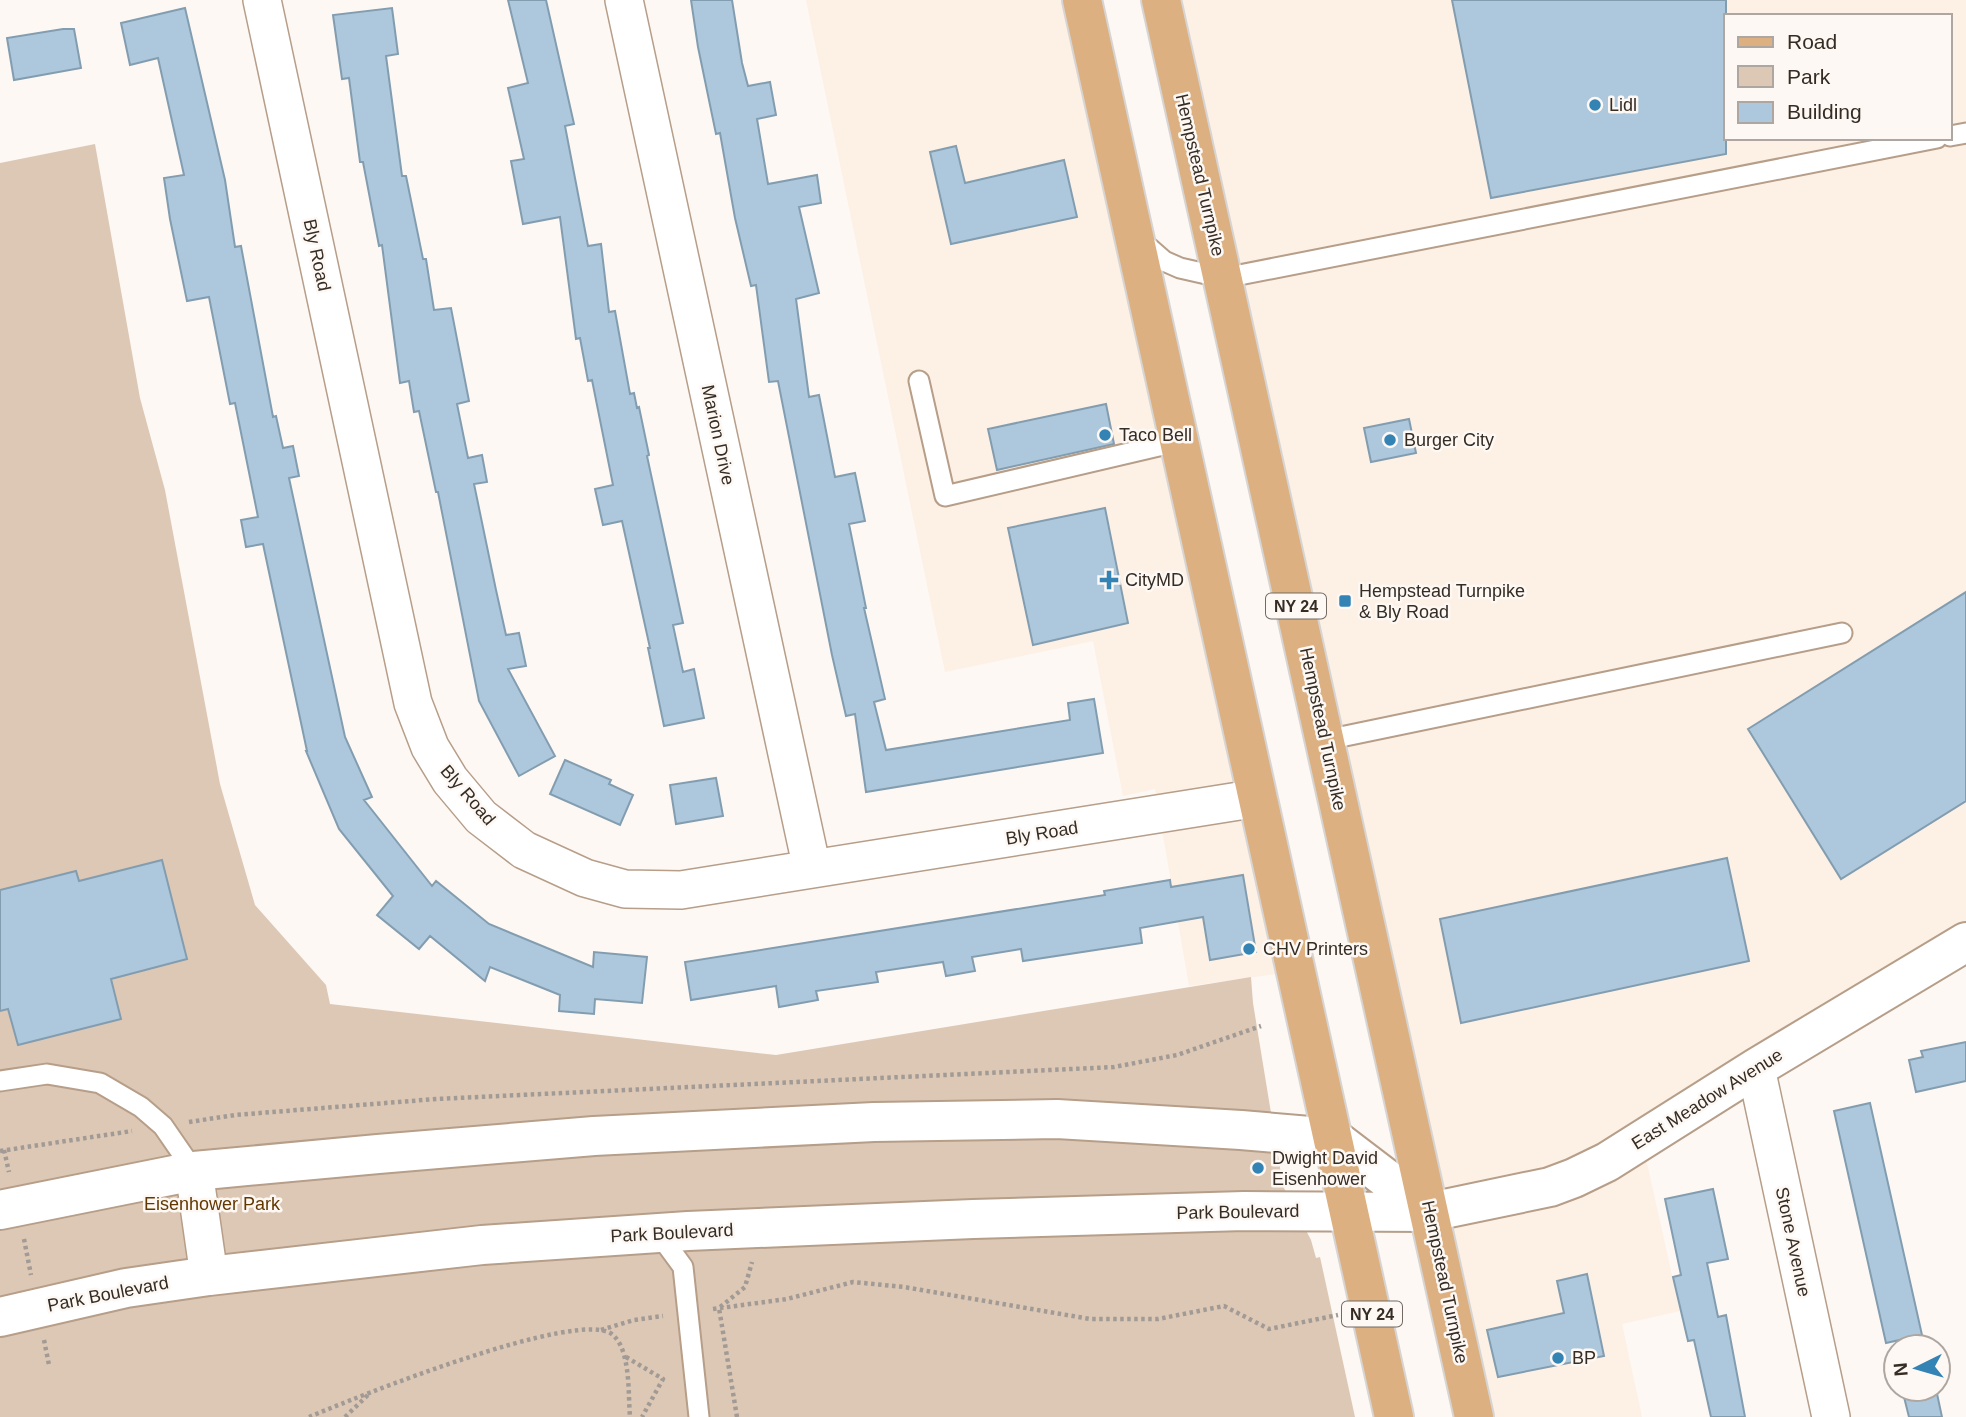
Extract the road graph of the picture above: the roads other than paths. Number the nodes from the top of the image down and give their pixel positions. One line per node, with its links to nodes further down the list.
1 (262, 0): 13 (street, Bly Road)
2 (624, 0): 13 (street, Marion Drive)
3 (1082, 0): 6 (main road, NY 24)
4 (1161, 0): 7 (main road, Hempstead Turnpike / NY 24)
5 (1927, 140): 7 (lane)
6 (1134, 235): 7 (lane); 9 (main road, NY 24)
7 (1224, 278): 11 (main road, Hempstead Turnpike / NY 24)
8 (919, 381): 9 (lane)
9 (1180, 441): 12 (main road, NY 24)
10 (1842, 633): 11 (lane)
11 (1326, 740): 20 (main road, Hempstead Turnpike / NY 24)
12 (1258, 797): 13 (street, Bly Road); 17 (main road, NY 24)
13 (812, 869)
14 (1966, 942): 15 (street, East Meadow Avenue)
15 (1756, 1068): 20 (street, East Meadow Avenue); 28 (street, Stone Avenue)
16 (0, 1081): 18 (lane)
17 (1333, 1138): 18 (street); 19 (main road, NY 24); 20 (street)
18 (194, 1171): 21 (street); 23 (street)
19 (1349, 1210): 20 (street, East Meadow Avenue); 22 (street, Park Boulevard); 26 (main road, NY 24)
20 (1430, 1212): 27 (main road, Hempstead Turnpike / NY 24)
21 (10, 1218)
22 (658, 1233): 23 (street, Park Boulevard); 25 (lane)
23 (209, 1276): 24 (street, Park Boulevard)
24 (0, 1317)
25 (699, 1417)
26 (1394, 1417)
27 (1474, 1417)
28 (1831, 1417)

